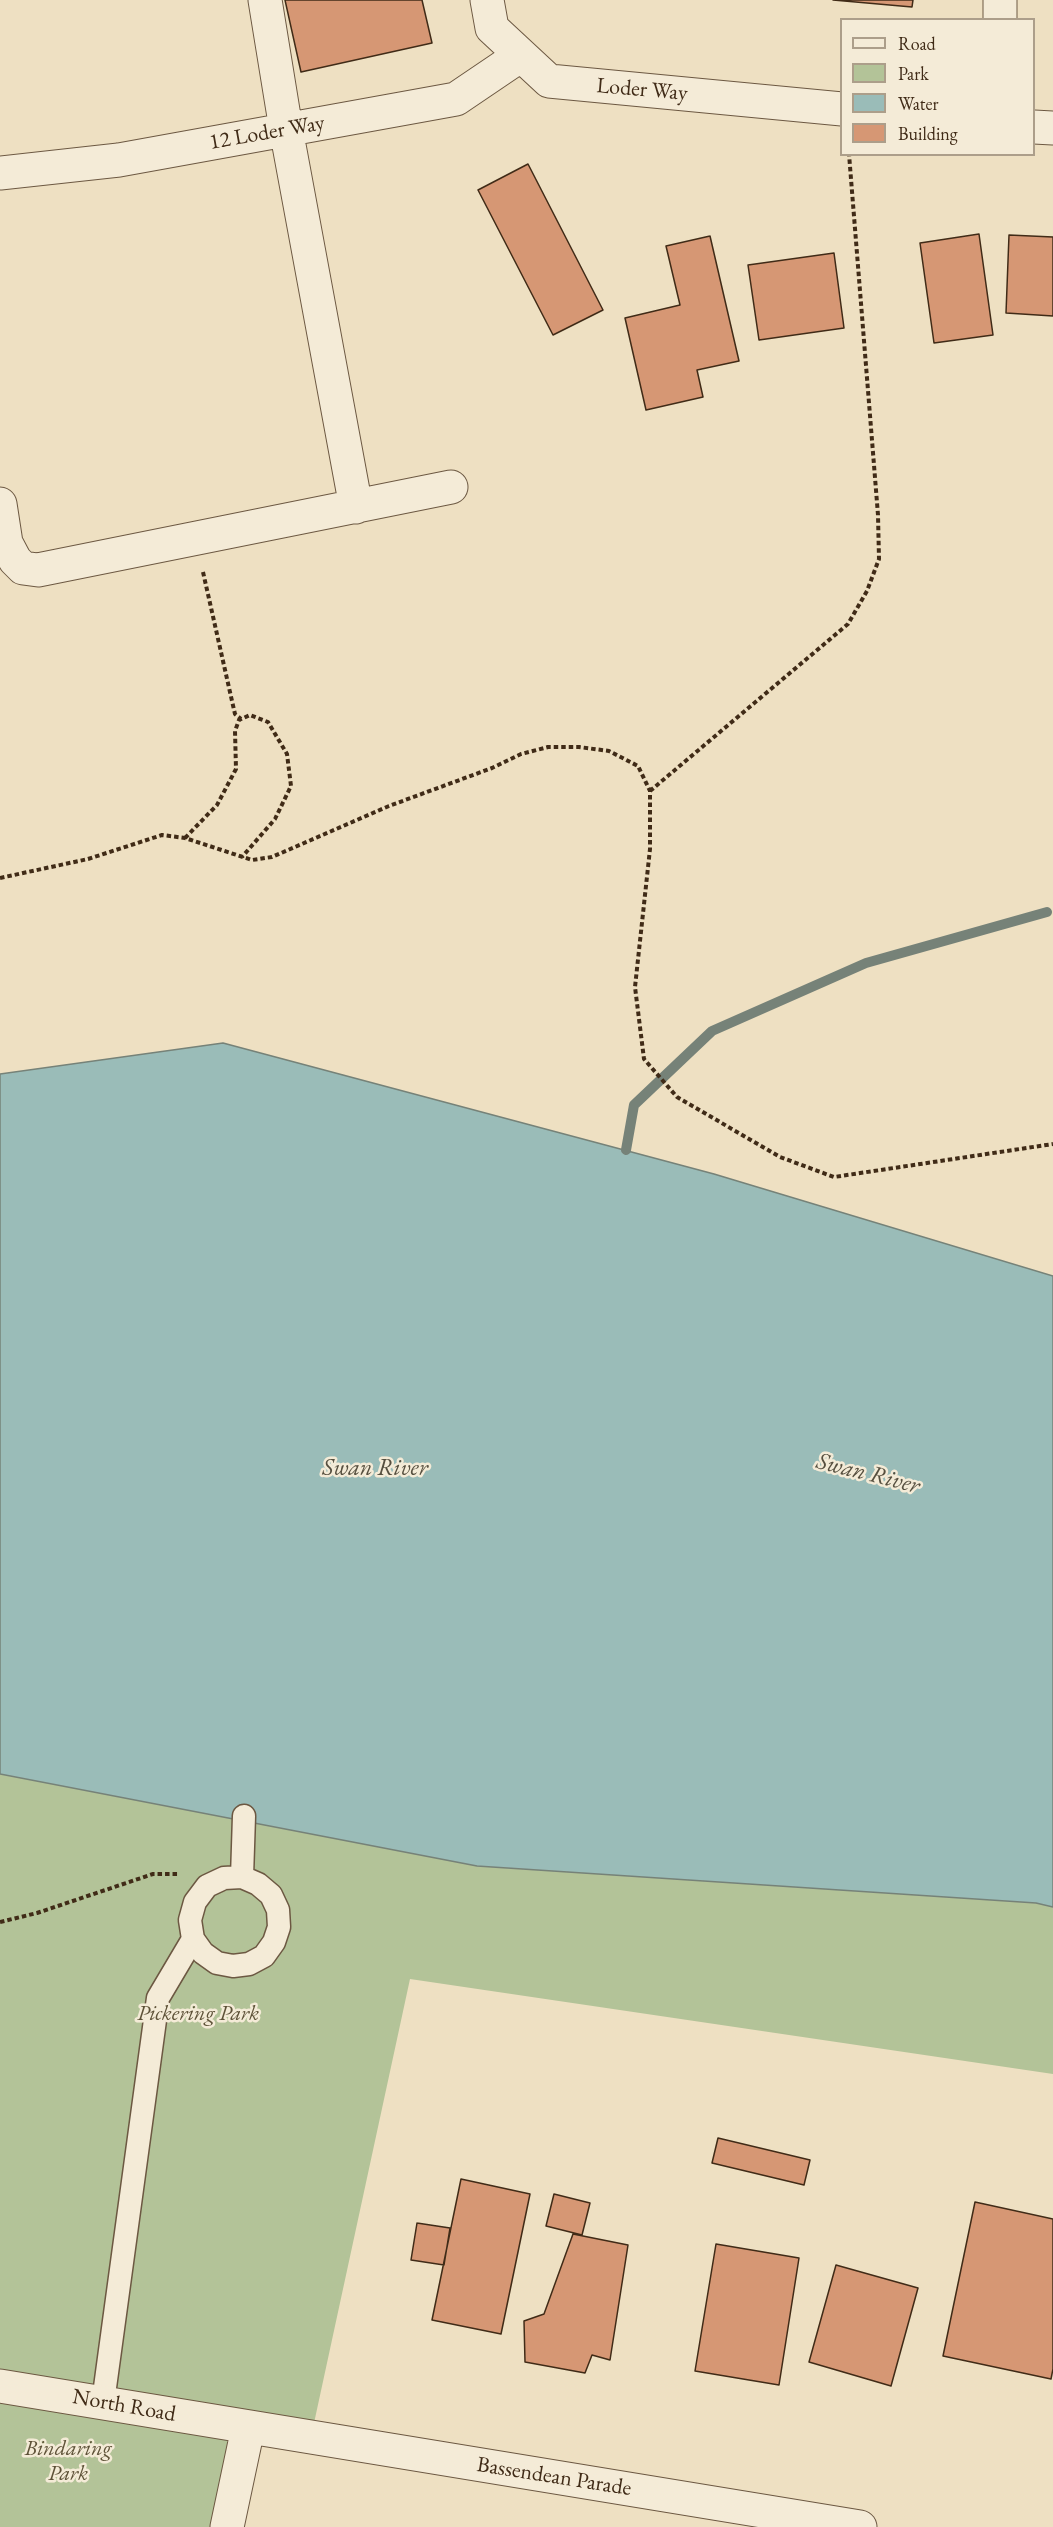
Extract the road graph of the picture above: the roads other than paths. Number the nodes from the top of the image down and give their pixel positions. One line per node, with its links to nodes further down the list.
1 (265, 0): 9 (street)
2 (487, 0): 5 (street, Loder Way)
3 (1000, 0): 4 (street)
4 (1000, 18)
5 (521, 55): 6 (street, Loder Way); 9 (street, 12 Loder Way)
6 (840, 109)
7 (1035, 127): 8 (street)
8 (1053, 128)
9 (286, 129): 10 (street, 12 Loder Way); 13 (street)
10 (0, 172)
11 (451, 487): 13 (street)
12 (0, 504): 13 (street)
13 (356, 507)
14 (244, 1816): 15 (lane)
15 (233, 1878): 16 (lane); 16 (lane)
16 (193, 1939): 18 (lane)
17 (0, 2386): 18 (street, North Road)
18 (103, 2402): 19 (street, North Road)
19 (248, 2428): 20 (street); 21 (street, Bassendean Parade)
20 (227, 2527)
21 (860, 2527)

